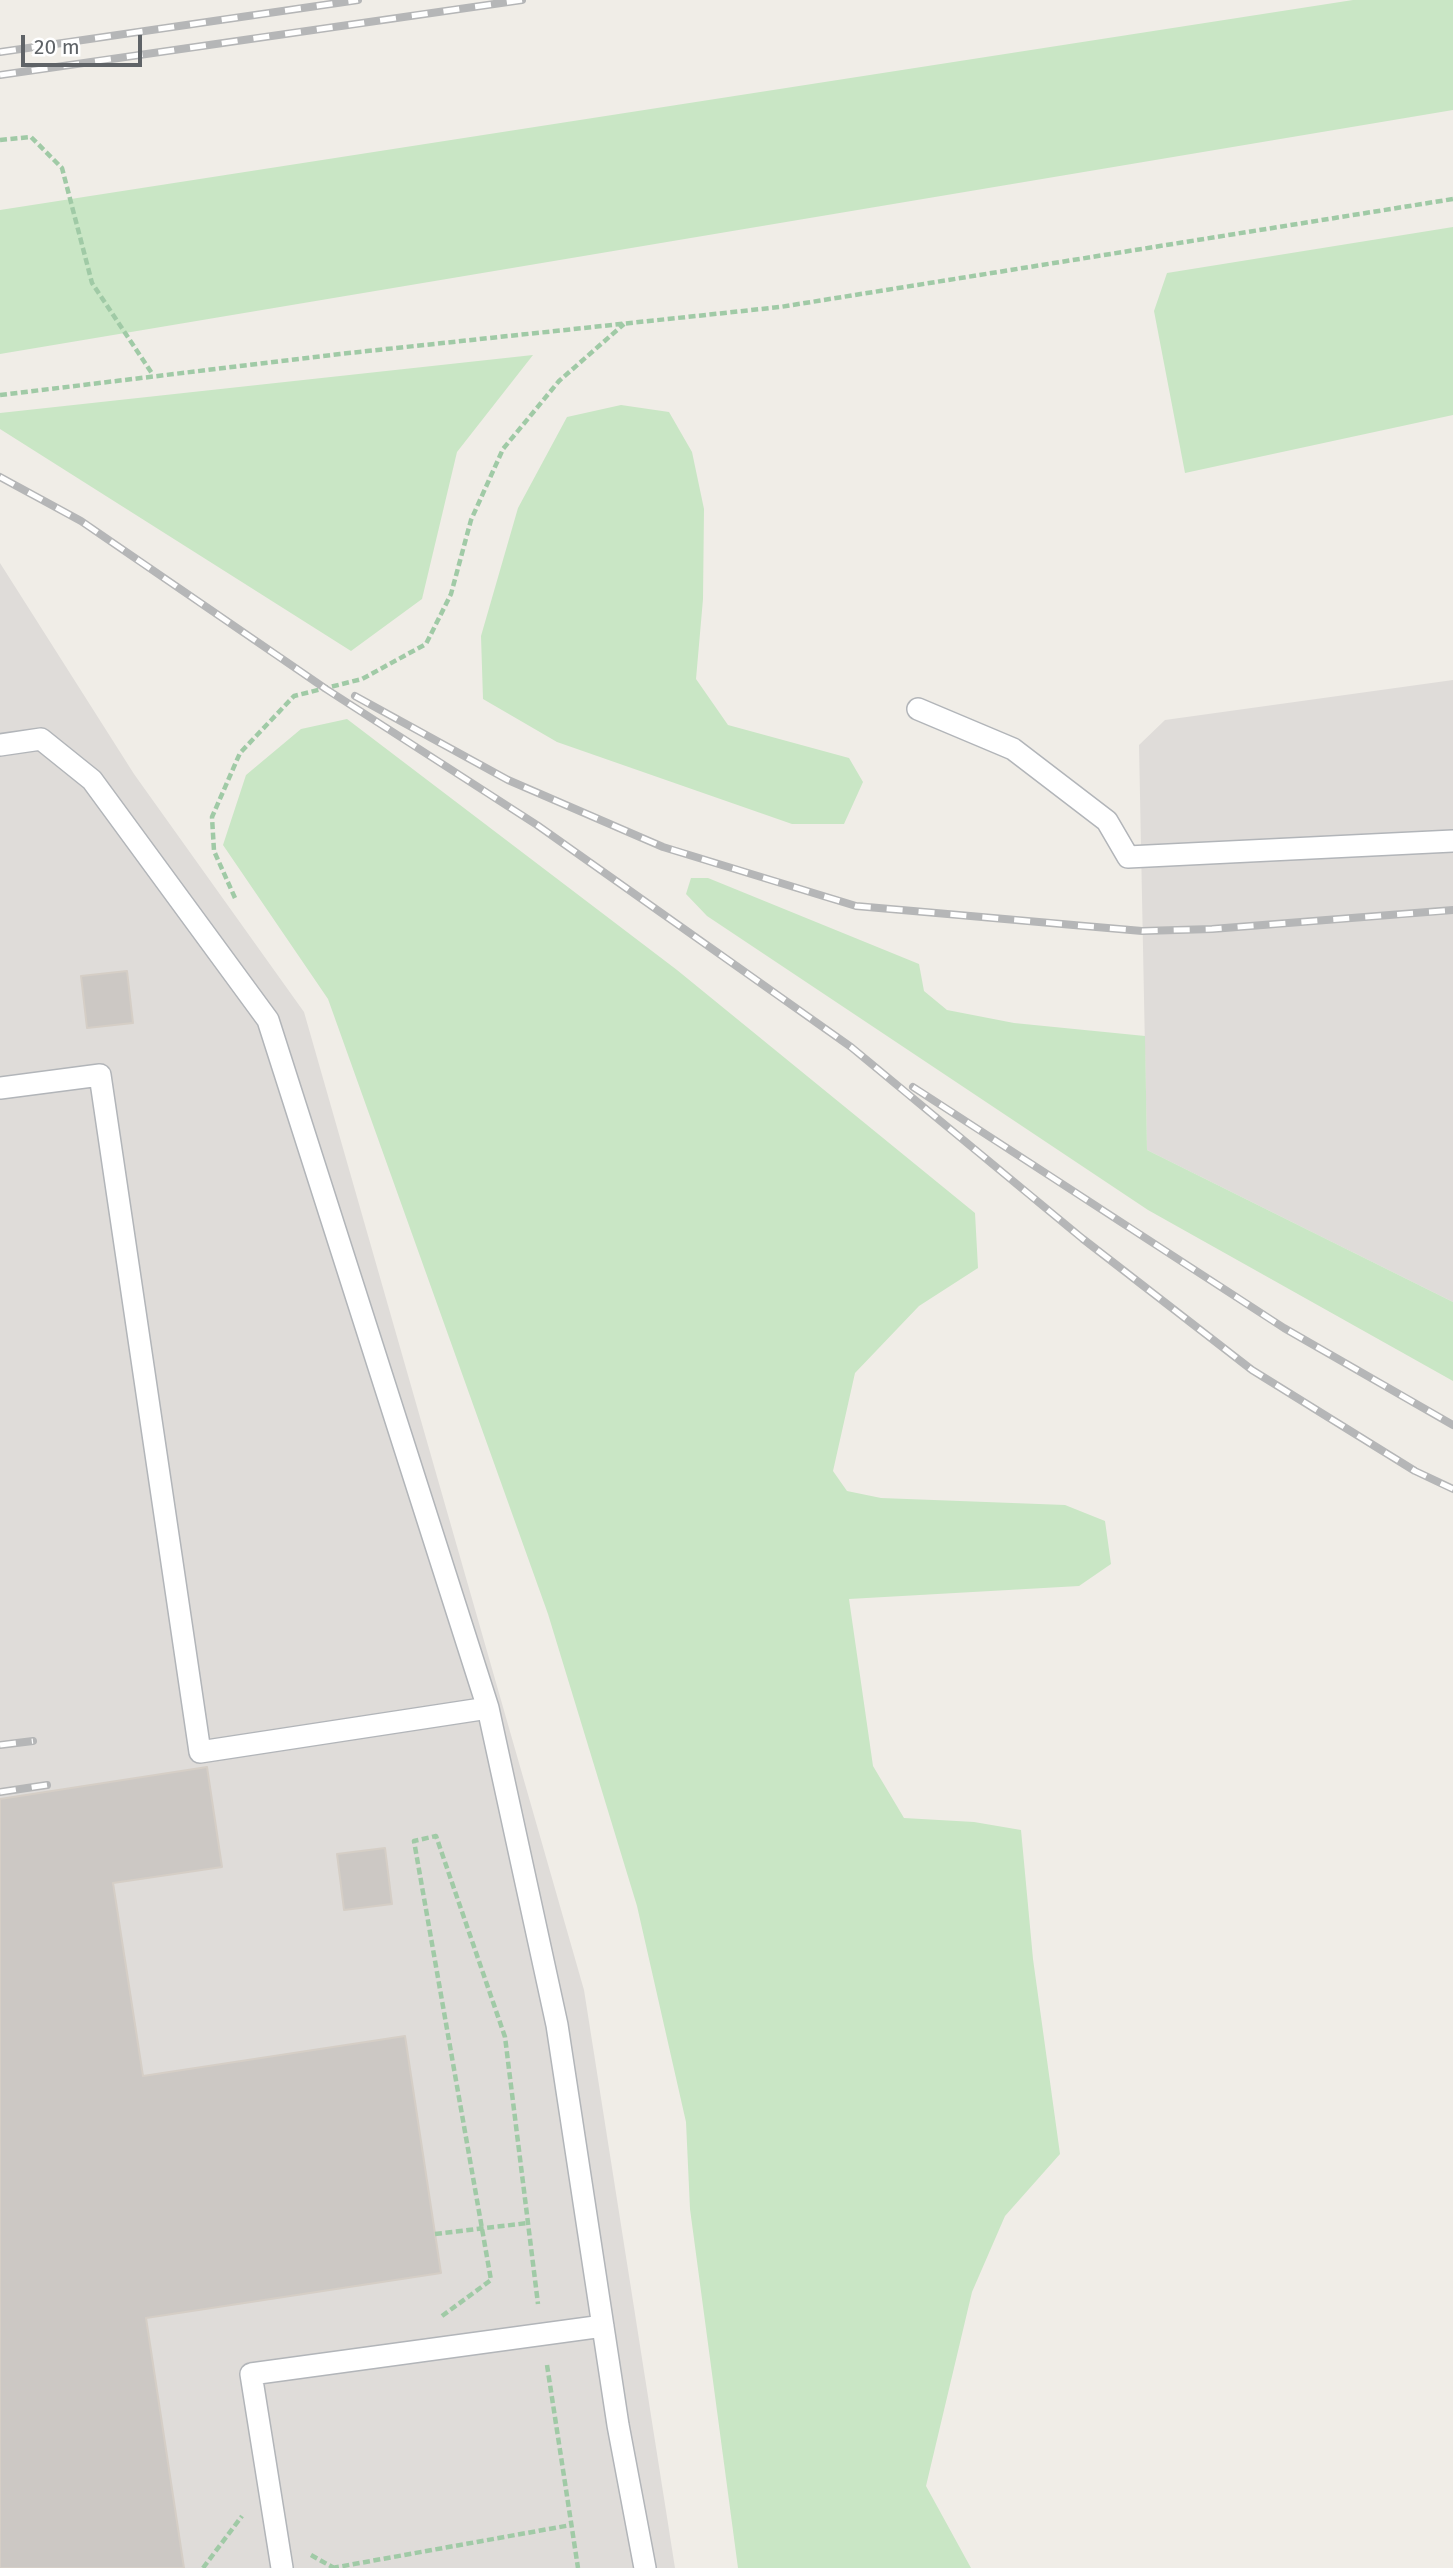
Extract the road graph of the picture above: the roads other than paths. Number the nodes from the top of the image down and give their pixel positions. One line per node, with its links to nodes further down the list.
1 (918, 709): 3 (lane)
2 (0, 745): 5 (lane)
3 (1453, 841)
4 (0, 1088): 5 (lane)
5 (488, 1708): 6 (lane)
6 (603, 2326): 7 (lane); 8 (lane)
7 (282, 2568)
8 (645, 2568)

